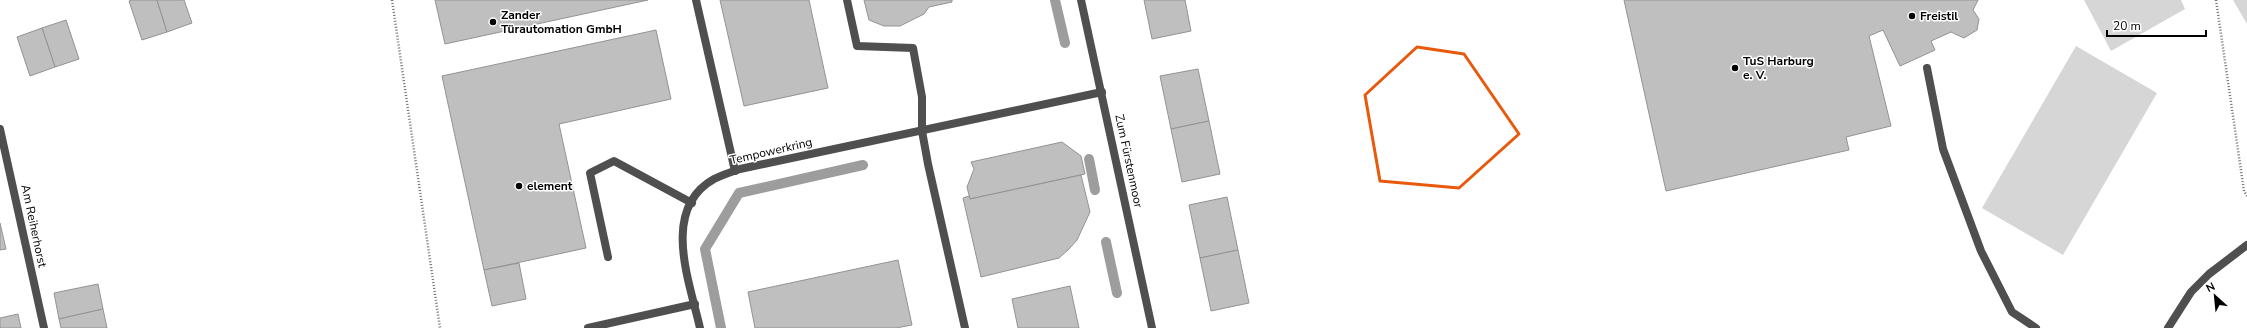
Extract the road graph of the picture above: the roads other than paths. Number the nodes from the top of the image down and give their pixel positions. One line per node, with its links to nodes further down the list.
1 (696, 0): 8 (street)
2 (847, 0): 7 (street)
3 (1081, 0): 5 (street, Zum Fürstenmoor)
4 (1927, 68): 18 (street)
5 (1102, 92): 7 (street, Tempowerkring); 17 (street, Zum Fürstenmoor)
6 (0, 129): 13 (street, Am Reiherhorst)
7 (922, 131): 8 (street, Tempowerkring); 16 (street)
8 (735, 171): 9 (street, Tempowerkring)
9 (692, 203): 11 (street); 12 (street, Tempowerkring)
10 (2247, 245): 19 (street)
11 (608, 257)
12 (695, 304): 14 (street); 15 (street, Tempowerkring)
13 (44, 328)
14 (588, 328)
15 (700, 328)
16 (965, 328)
17 (1152, 328)
18 (2036, 328)
19 (2168, 328)

